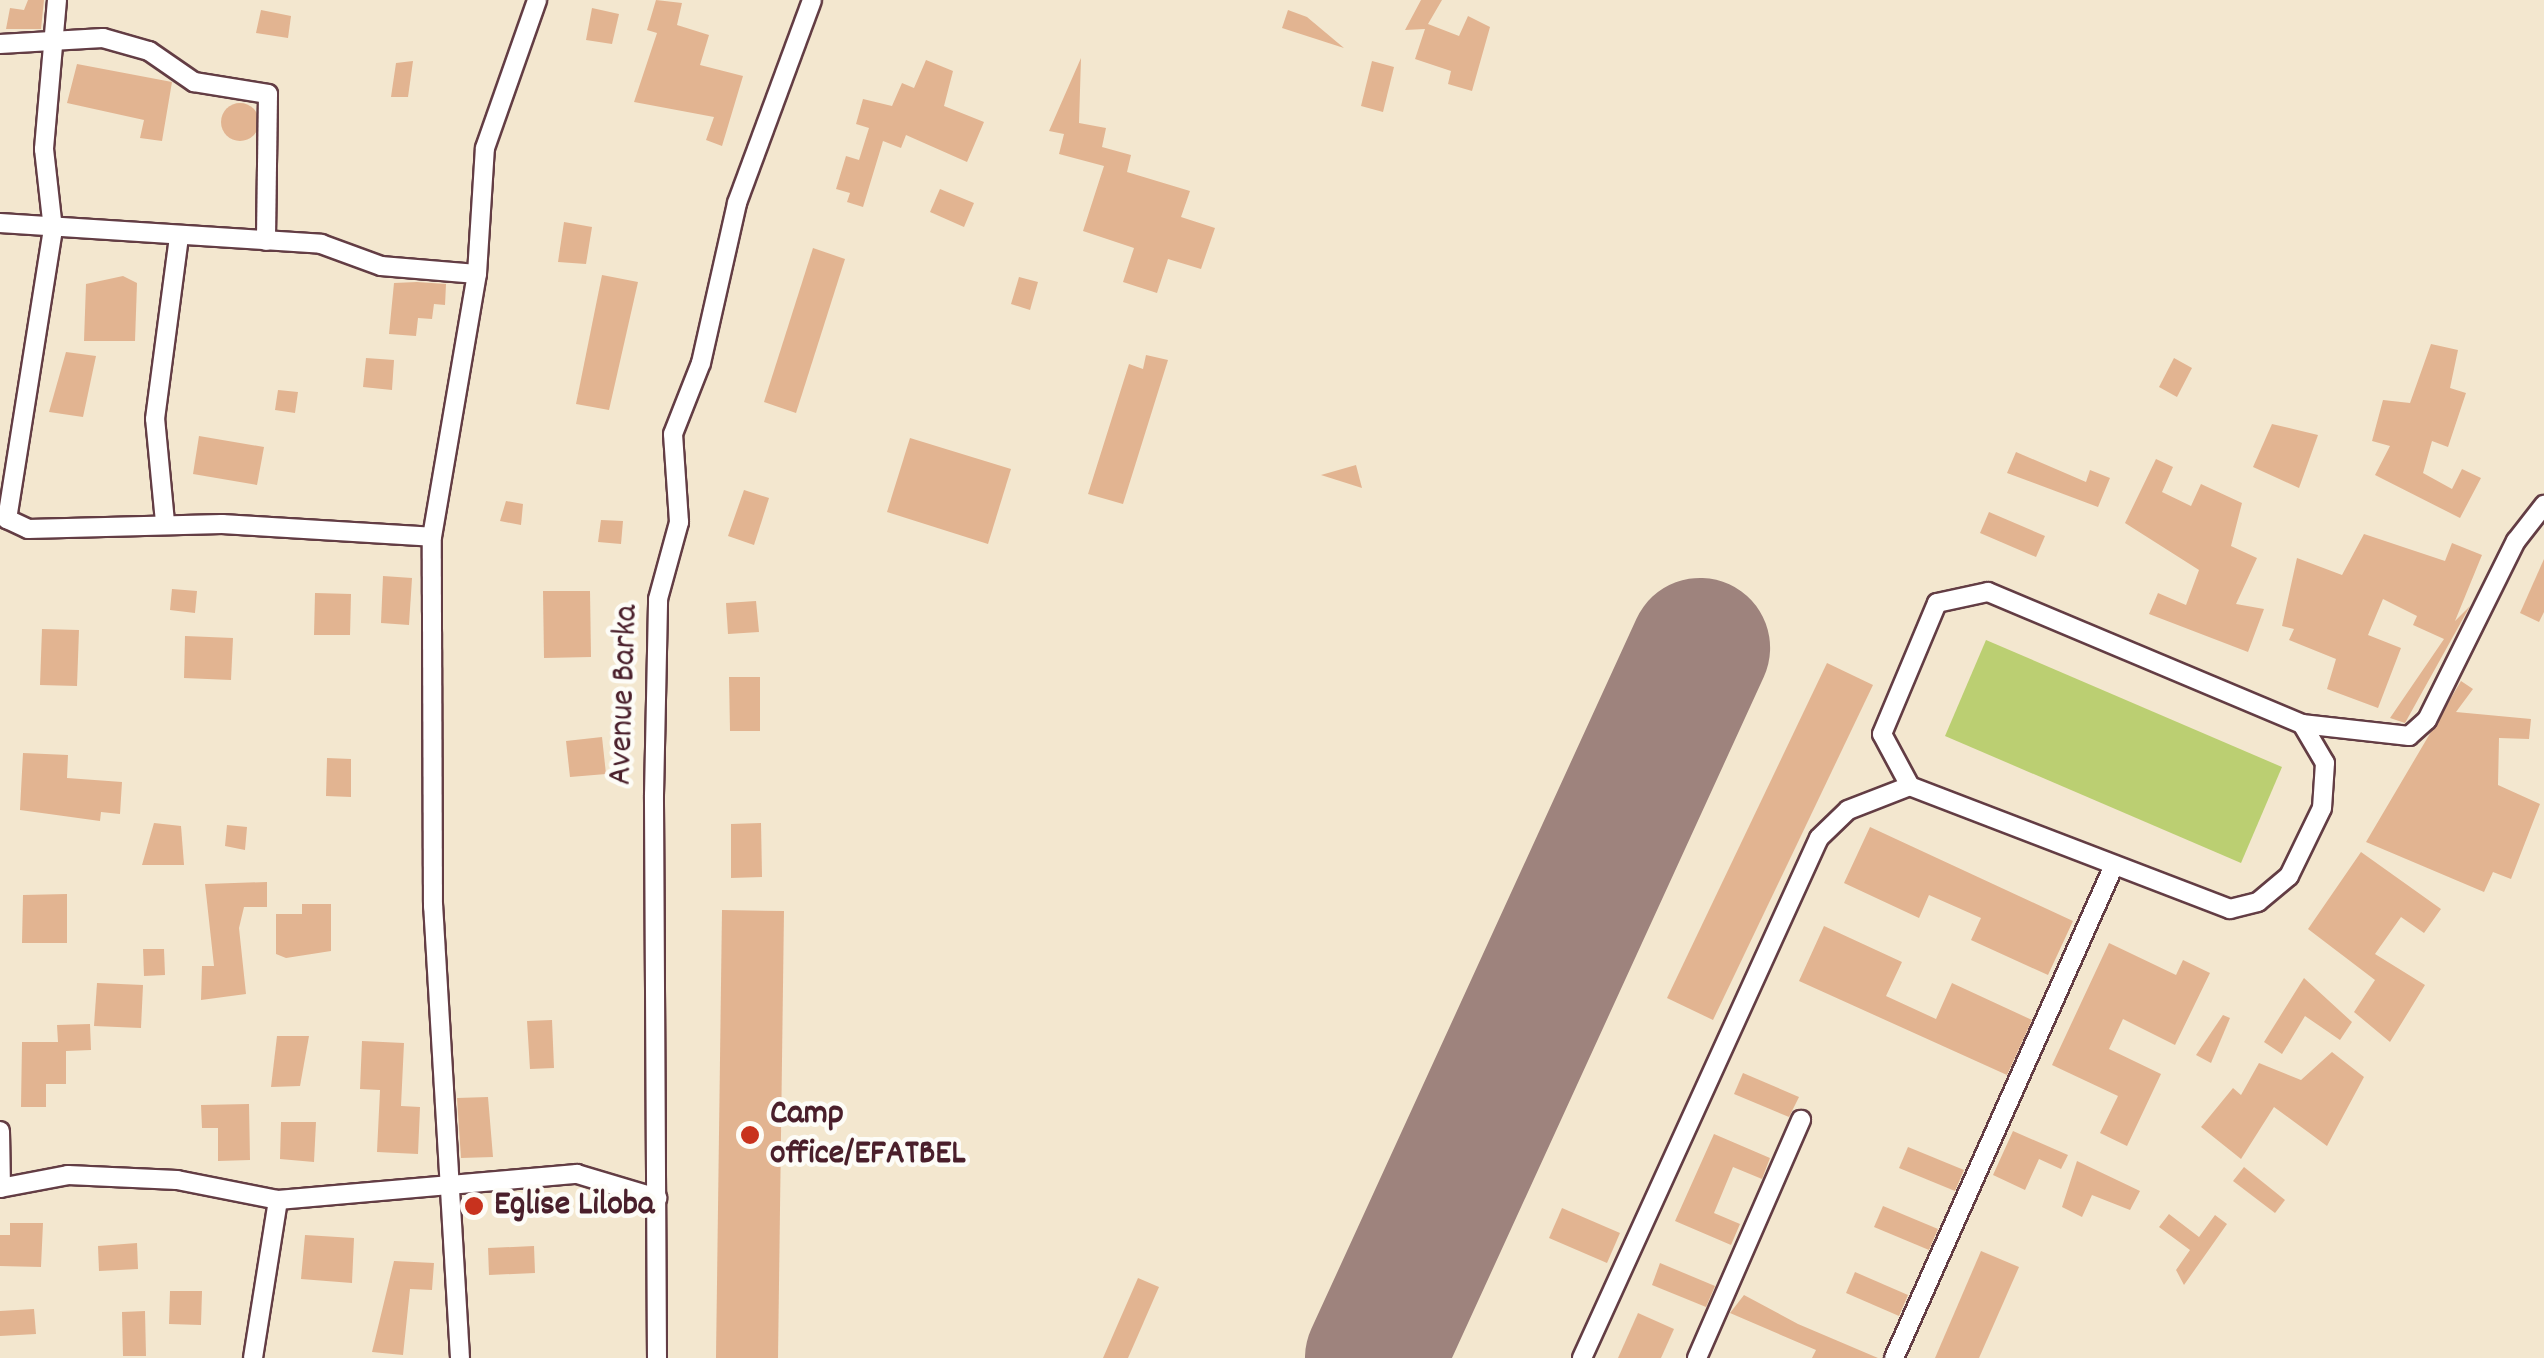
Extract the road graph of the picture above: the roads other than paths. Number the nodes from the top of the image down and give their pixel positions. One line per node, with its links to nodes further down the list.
1 (57, 0): 4 (street)
2 (537, 0): 10 (street)
3 (812, 0): 22 (street, Avenue Barka)
4 (52, 38): 5 (street); 7 (street); 9 (street)
5 (0, 44)
6 (0, 224): 7 (street)
7 (53, 229): 8 (street); 13 (street)
8 (178, 236): 9 (street); 12 (street)
9 (266, 240): 10 (street)
10 (477, 274): 14 (street)
11 (2544, 505): 15 (street)
12 (165, 522): 13 (street); 14 (street)
13 (4, 528)
14 (432, 537): 21 (street)
15 (2302, 724): 16 (street); 17 (street)
16 (1910, 786): 17 (street); 27 (street)
17 (2112, 870): 29 (street)
18 (1800, 1120): 28 (street)
19 (0, 1130): 20 (street)
20 (1, 1188): 23 (street)
21 (456, 1188): 22 (street); 23 (street); 25 (street)
22 (658, 1198): 26 (street, Avenue Barka)
23 (278, 1200): 24 (street)
24 (253, 1358)
25 (460, 1358)
26 (657, 1358)
27 (1582, 1358)
28 (1697, 1358)
29 (1894, 1358)

